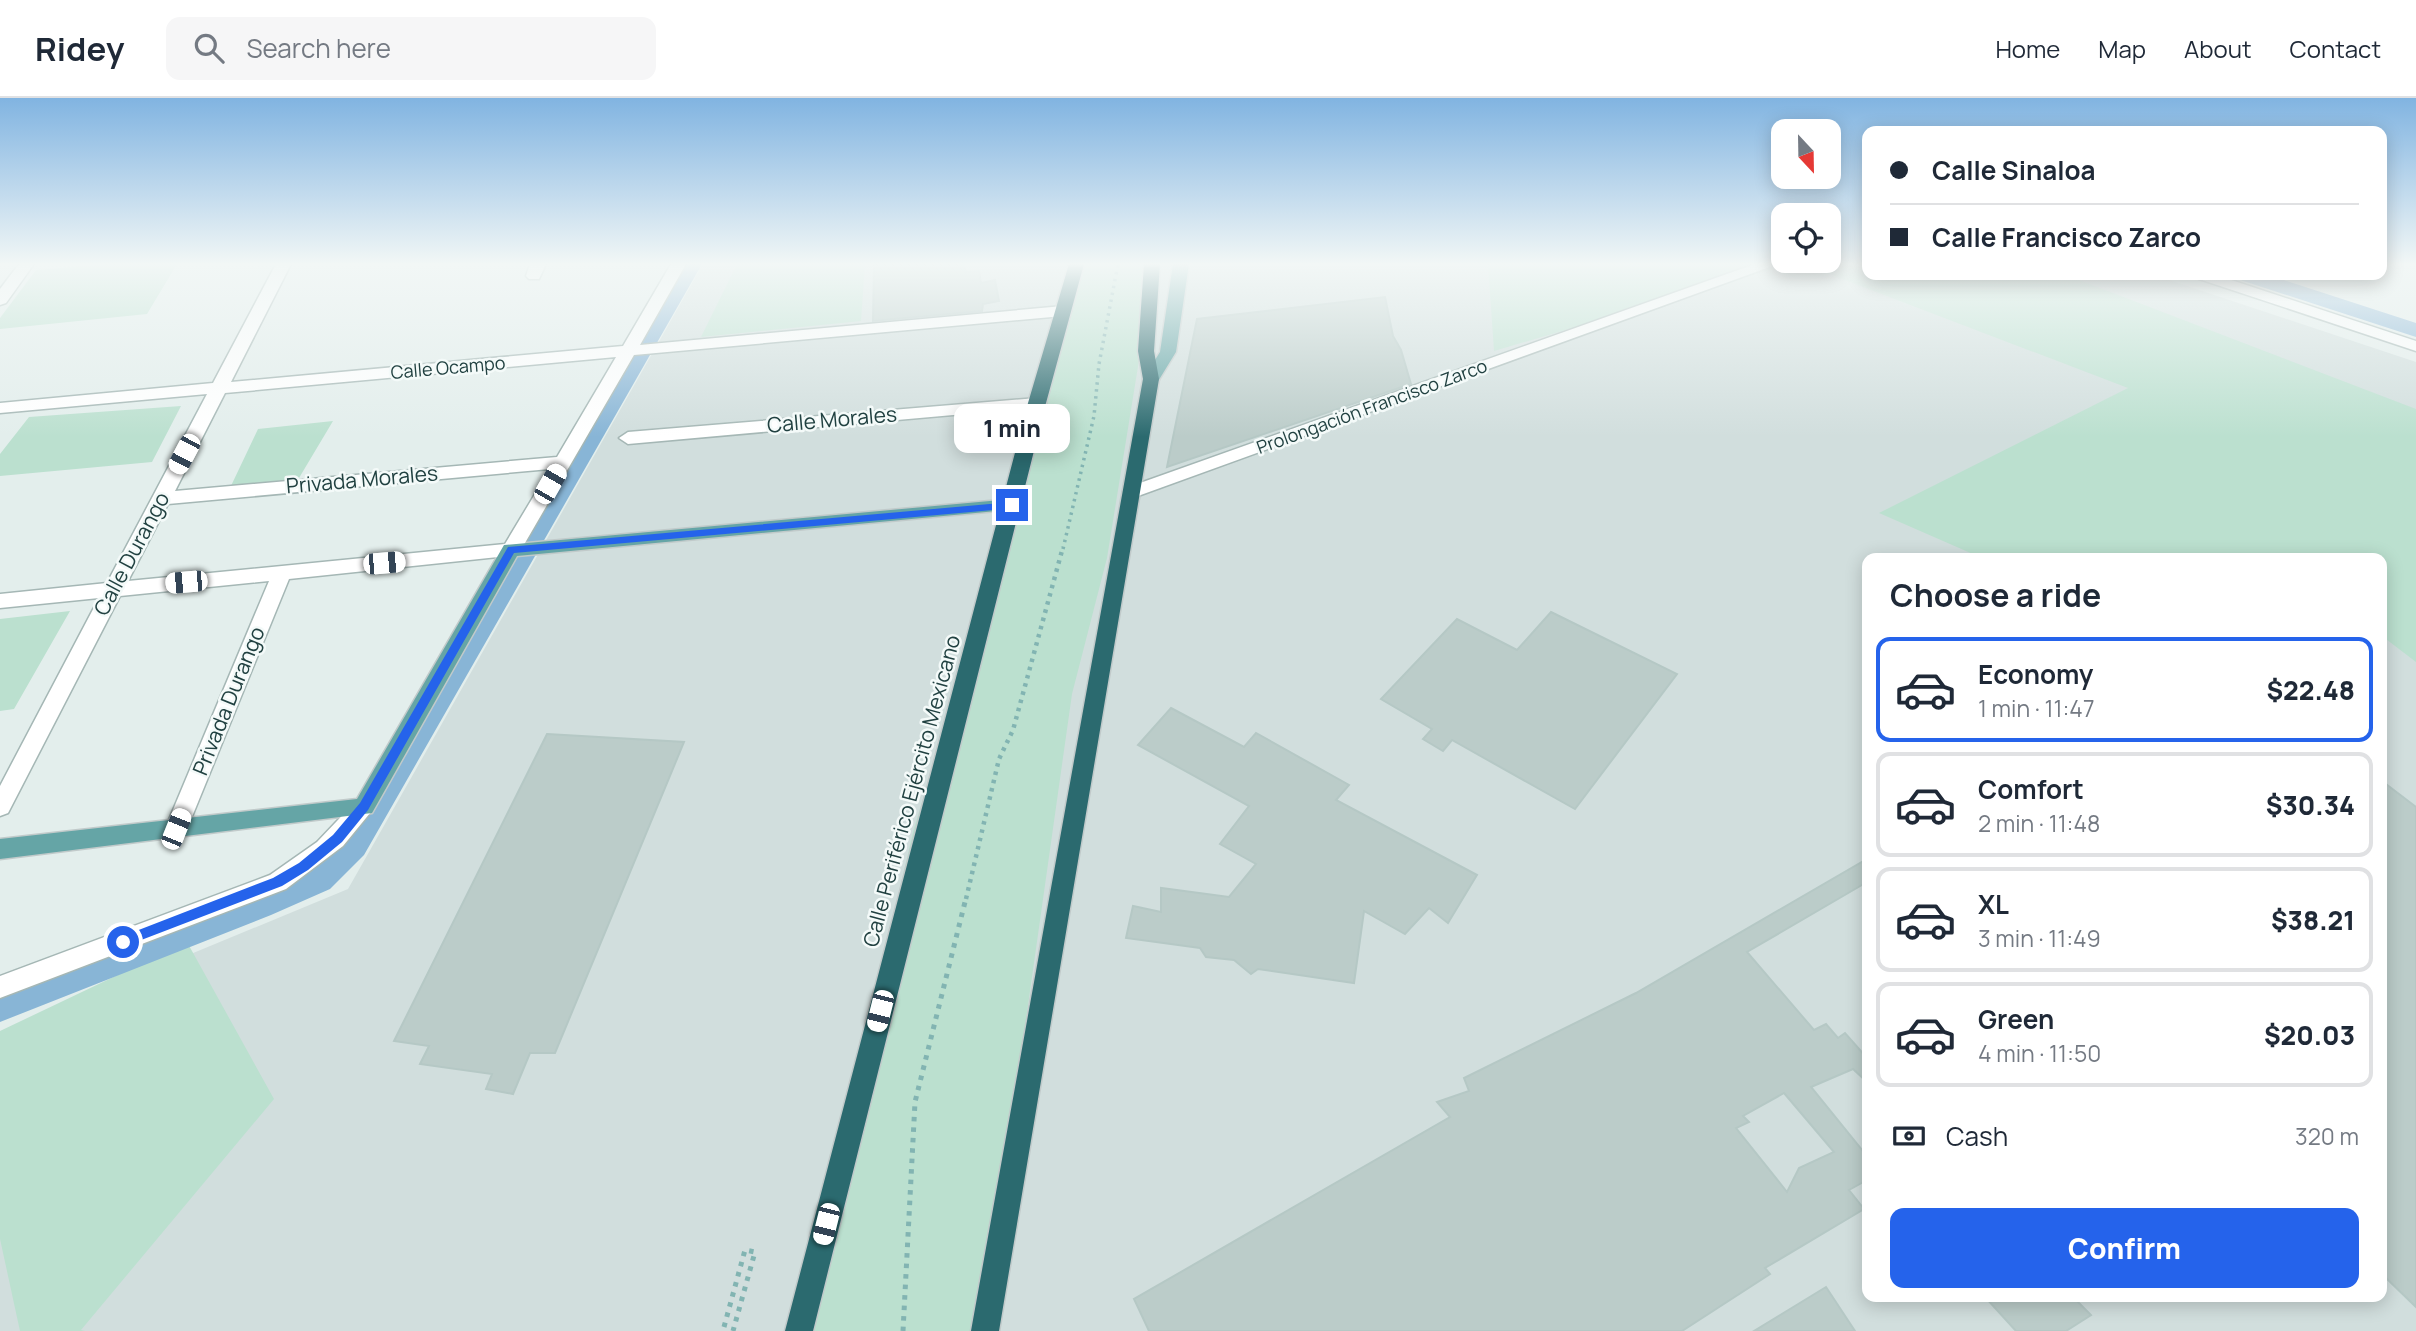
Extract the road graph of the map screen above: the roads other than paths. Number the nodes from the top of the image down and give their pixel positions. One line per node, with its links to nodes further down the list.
1 (254, 322): 12 (street, Calle Durango)
2 (649, 322): 10 (street)
3 (952, 322): 10 (street, Calle Ocampo)
4 (1060, 322): 13 (highway, Calle Periférico Ejército Mexicano)
5 (1148, 322): 11 (highway)
6 (1172, 322): 11 (main road)
7 (1610, 322): 17 (street, Prolongación Francisco Zarco)
8 (2342, 322): 9 (street)
9 (2416, 346)
10 (633, 351): 12 (street, Calle Ocampo); 16 (street)
11 (1150, 379): 17 (highway)
12 (219, 388): 14 (street, Calle Ocampo); 18 (street, Calle Durango)
13 (1037, 402): 15 (street, Calle Morales); 19 (highway, Calle Periférico Ejército Mexicano)
14 (0, 408)
15 (628, 438)
16 (563, 462): 18 (street, Privada Morales); 20 (street)
17 (1132, 492): 30 (highway)
18 (161, 498): 22 (street, Calle Durango)
19 (1012, 505): 20 (main road); 29 (highway, Calle Periférico Ejército Mexicano)
20 (517, 549): 21 (street); 25 (main road)
21 (282, 573): 22 (street); 26 (street, Privada Durango)
22 (114, 590): 23 (street); 24 (street, Calle Durango)
23 (0, 601)
24 (0, 807)
25 (364, 807): 26 (main road); 28 (street)
26 (176, 829): 27 (main road)
27 (0, 849)
28 (0, 987)
29 (799, 1331)
30 (985, 1331)

